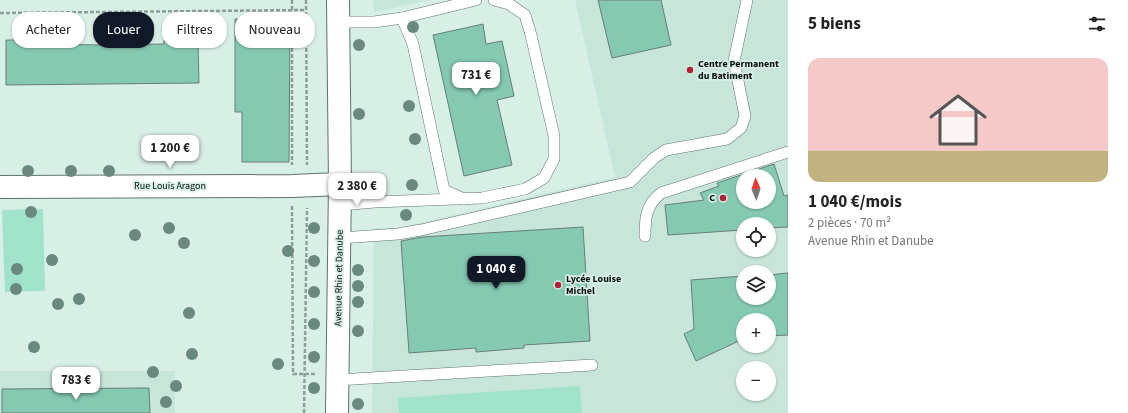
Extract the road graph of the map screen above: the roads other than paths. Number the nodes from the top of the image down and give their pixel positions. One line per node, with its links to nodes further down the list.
1 (338, 0): 6 (street, Avenue Rhin et Danube)
2 (476, 0): 5 (lane)
3 (494, 0): 10 (lane)
4 (748, 0): 12 (lane)
5 (402, 18): 6 (lane); 10 (lane)
6 (338, 22): 9 (street, Avenue Rhin et Danube)
7 (788, 152): 11 (lane)
8 (0, 187): 9 (street, Rue Louis Aragon)
9 (340, 194): 10 (lane); 12 (street, Avenue Rhin et Danube)
10 (465, 199)
11 (645, 236)
12 (340, 238): 14 (street, Avenue Rhin et Danube)
13 (592, 365): 14 (lane)
14 (337, 380): 15 (street, Avenue Rhin et Danube)
15 (337, 413)

